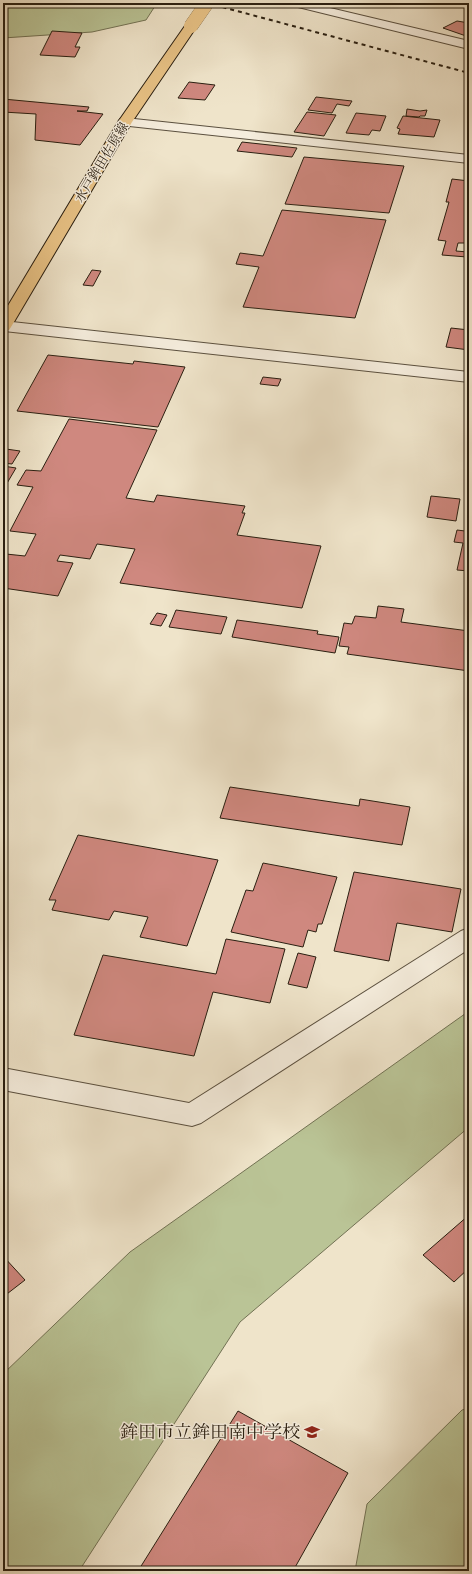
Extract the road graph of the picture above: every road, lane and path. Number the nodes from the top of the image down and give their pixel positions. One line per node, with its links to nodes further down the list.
1 (207, 3): 4 (main road, 水戸鉾田佐原線, bridge)
2 (294, 3): 3 (street)
3 (469, 45)
4 (124, 122): 5 (street); 6 (main road, 水戸鉾田佐原線)
5 (469, 159)
6 (3, 326): 7 (street)
7 (469, 377)
8 (469, 937): 9 (street)
9 (3, 1079)

